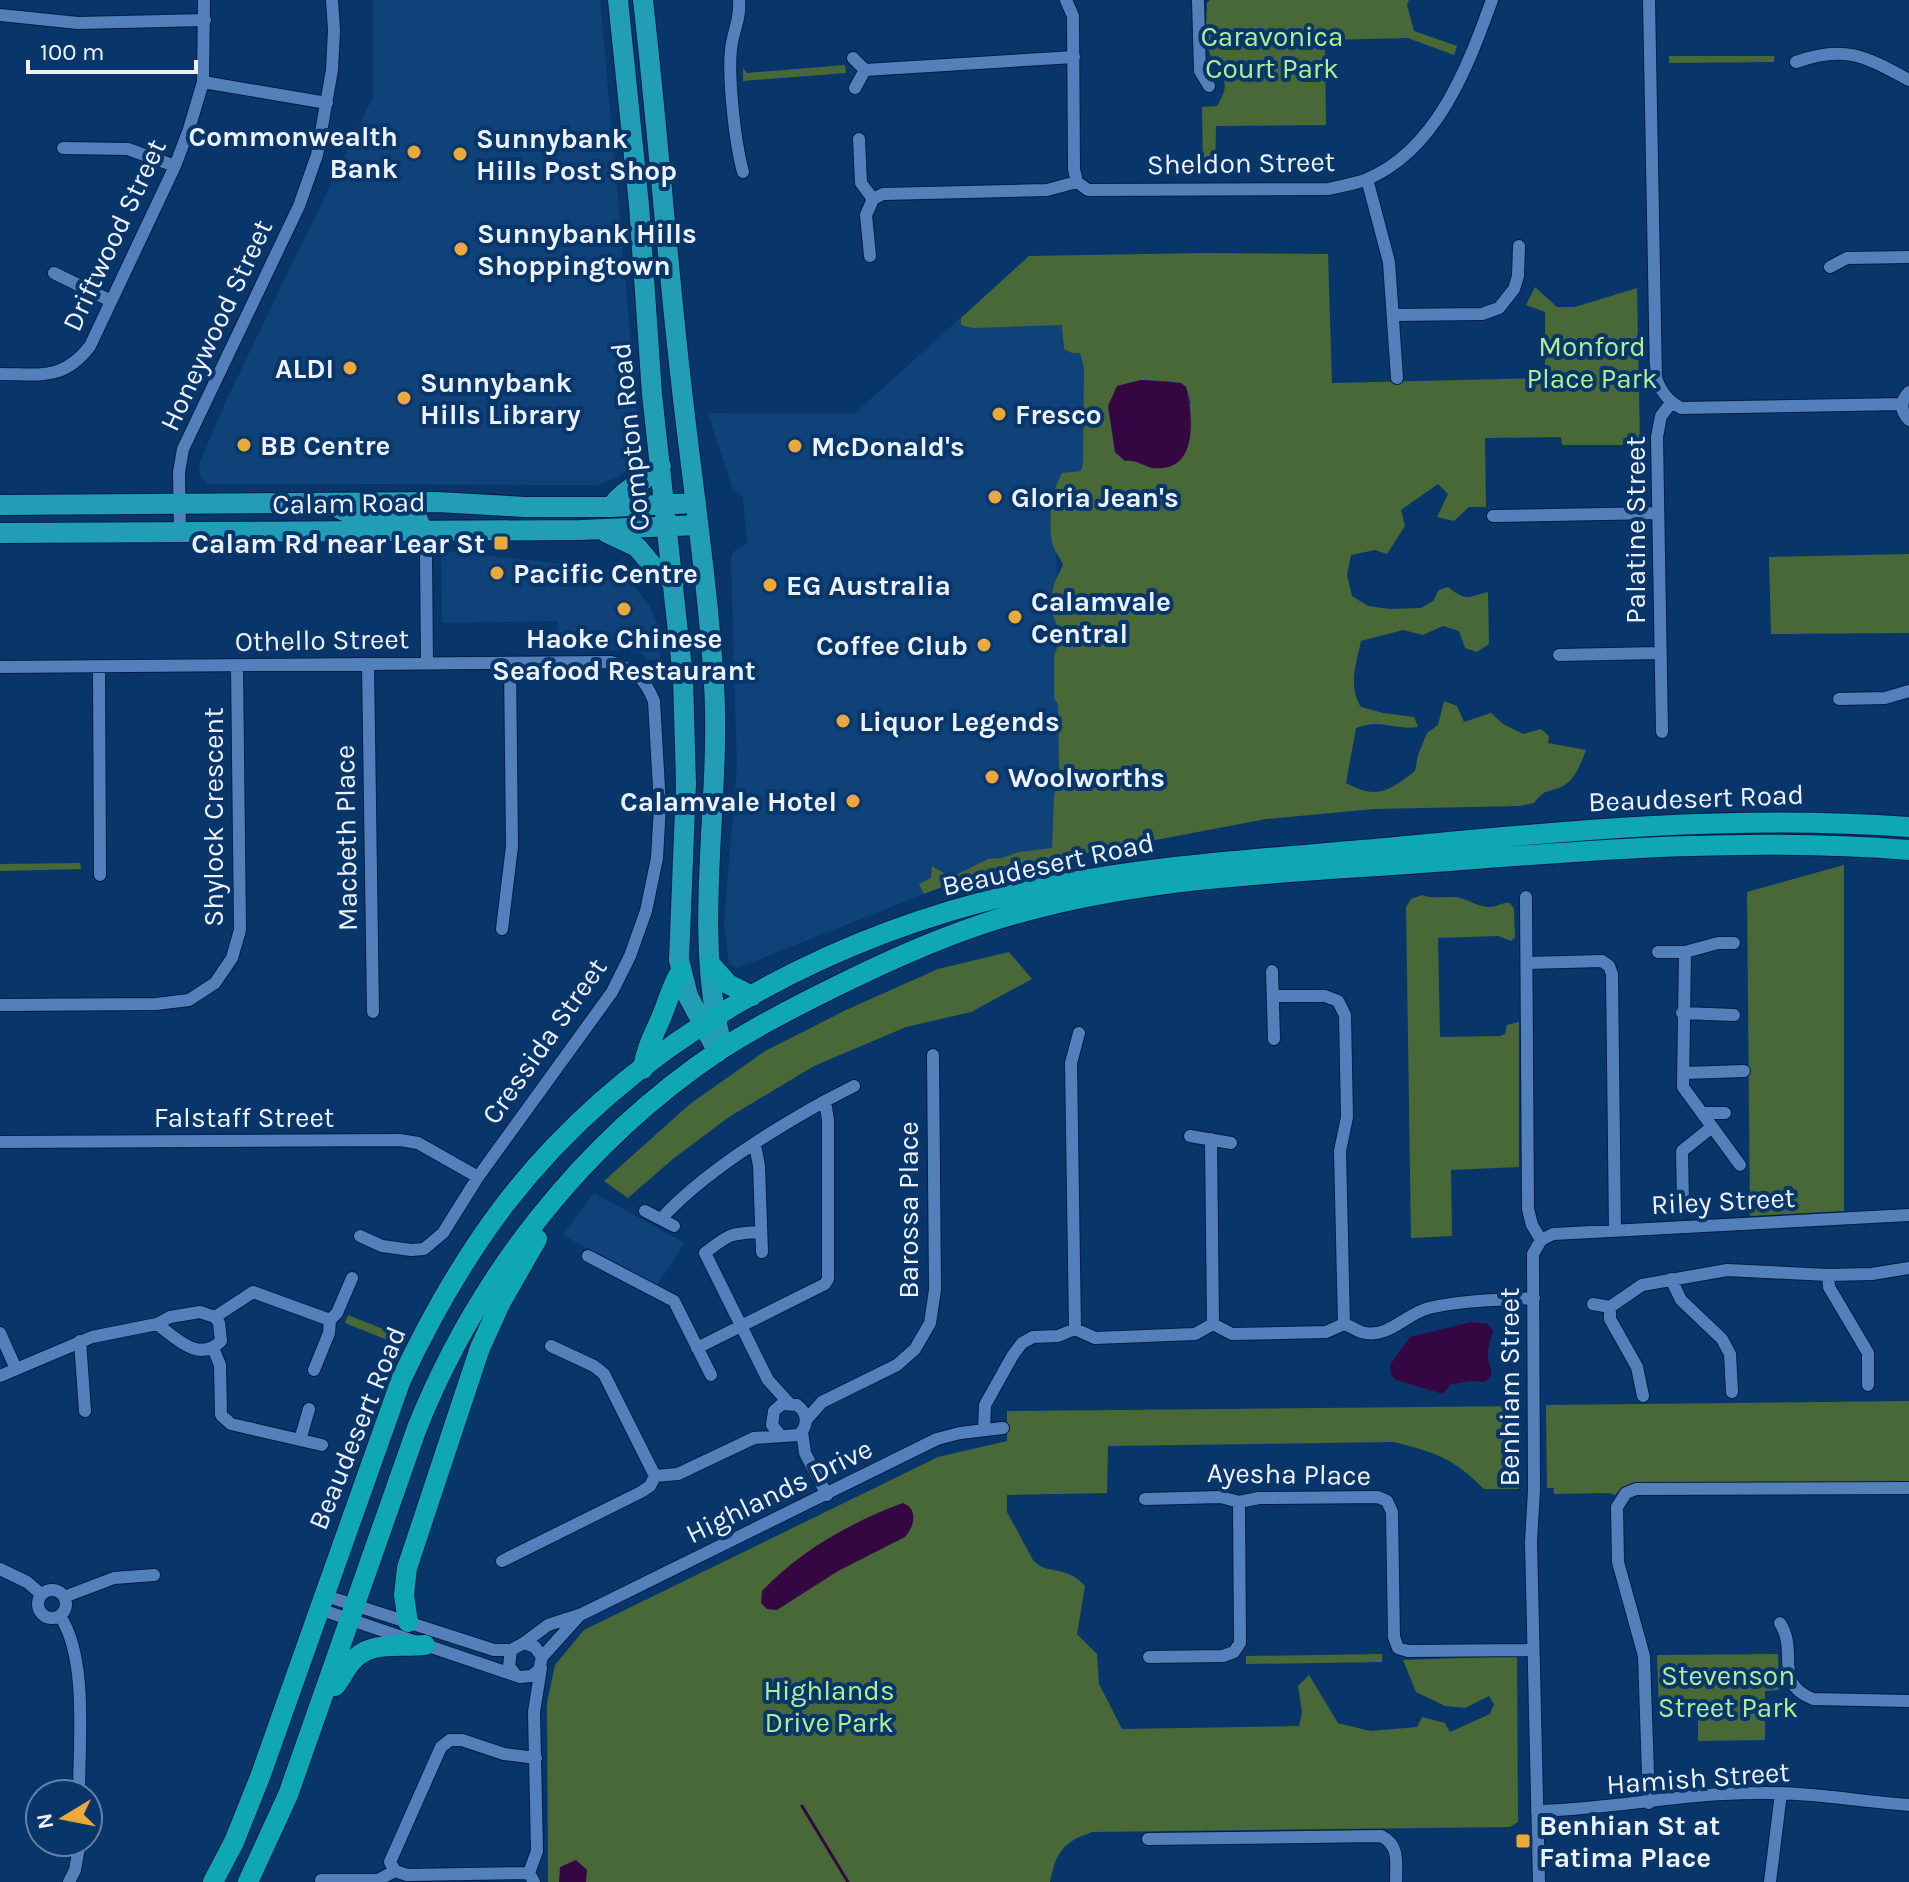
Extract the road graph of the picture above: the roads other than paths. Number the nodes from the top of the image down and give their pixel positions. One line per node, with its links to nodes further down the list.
1 (204, 0): 11 (street, Driftwood Street)
2 (332, 0): 20 (street, Honeywood Street)
3 (618, 0): 40 (main road, Compton Road)
4 (643, 0): 43 (main road, Compton Road)
5 (739, 0): 24 (street)
6 (1066, 0): 12 (street)
7 (1198, 0): 18 (street)
8 (1492, 0): 25 (street, Sheldon Street)
9 (1649, 0): 38 (street, Palatine Street)
10 (0, 15): 11 (street)
11 (205, 20): 17 (street, Driftwood Street)
12 (1074, 57): 15 (street); 26 (street)
13 (853, 58): 15 (street)
14 (1796, 62): 16 (street)
15 (865, 70): 19 (street)
16 (1909, 80)
17 (203, 82): 20 (street); 23 (street, Driftwood Street)
18 (1209, 86)
19 (855, 88)
20 (327, 103): 41 (street, Honeywood Street)
21 (859, 139): 27 (street)
22 (63, 148): 23 (street)
23 (175, 166): 33 (street, Driftwood Street)
24 (743, 172)
25 (1367, 179): 26 (street, Sheldon Street); 34 (street)
26 (1077, 182): 27 (street)
27 (873, 199): 29 (street)
28 (1519, 246): 34 (street)
29 (870, 256)
30 (1909, 257): 31 (street)
31 (1830, 267)
32 (54, 273): 33 (street)
33 (111, 301): 35 (street, Driftwood Street)
34 (1393, 315): 36 (street)
35 (0, 374)
36 (1397, 378)
37 (1906, 398): 38 (street); 39 (street)
38 (1671, 403): 47 (street, Palatine Street)
39 (1909, 420)
40 (661, 466): 45 (main road, Compton Road); 46 (main road)
41 (179, 503): 42 (main road, Calam Road); 44 (main road, Calam Road); 53 (street, Honeywood Street)
42 (328, 503): 46 (main road, Calam Road); 51 (main road)
43 (696, 503): 45 (main road, Calam Road); 49 (main road, Compton Road)
44 (0, 505)
45 (665, 505): 46 (main road, Calam Road); 50 (main road, Compton Road)
46 (611, 507)
47 (1657, 513): 48 (street); 56 (street, Palatine Street)
48 (1493, 516)
49 (698, 525): 50 (main road, Calam Road); 77 (main road, Compton Road)
50 (668, 528): 52 (main road, Calam Road); 55 (main road, Compton Road)
51 (422, 530): 52 (main road, Calam Road); 53 (main road, Calam Road); 58 (street)
52 (602, 530): 55 (main road)
53 (180, 532): 54 (main road, Calam Road)
54 (0, 533)
55 (674, 582): 78 (main road, Compton Road)
56 (1659, 653): 57 (street); 67 (street, Palatine Street)
57 (1559, 655)
58 (427, 663): 59 (street, Othello Street); 60 (street, Othello Street)
59 (510, 663): 64 (street, Othello Street); 72 (street)
60 (368, 664): 61 (street, Othello Street); 83 (street, Macbeth Place)
61 (237, 666): 63 (street, Othello Street); 82 (street, Shylock Crescent)
62 (0, 667): 63 (street, Othello Street)
63 (99, 667): 70 (street)
64 (641, 676): 105 (street, Cressida Street)
65 (1909, 691): 66 (street)
66 (1839, 699)
67 (1662, 732)
68 (1909, 827): 80 (highway, Beaudesert Road)
69 (1909, 850): 89 (highway, Beaudesert Road)
70 (100, 875)
71 (1526, 897): 76 (street)
72 (502, 929)
73 (1734, 943): 75 (street)
74 (1658, 952): 75 (street)
75 (1685, 952): 84 (street)
76 (1527, 963): 112 (street); 115 (street)
77 (712, 966): 80 (highway); 86 (main road, Compton Road)
78 (681, 971): 86 (main road, Compton Road); 91 (highway)
79 (1272, 971): 81 (street)
80 (752, 996): 86 (highway, Beaudesert Road)
81 (1273, 996): 88 (street); 129 (street)
82 (0, 1005)
83 (373, 1012)
84 (1682, 1013): 85 (street); 93 (street)
85 (1734, 1015)
86 (710, 1022): 89 (main road, Compton Road); 91 (highway, Beaudesert Road)
87 (1079, 1033): 131 (street)
88 (1274, 1039)
89 (720, 1050): 106 (highway, Beaudesert Road)
90 (933, 1055): 145 (street, Barossa Place)
91 (643, 1069): 168 (highway, Beaudesert Road)
92 (1744, 1071): 93 (street)
93 (1683, 1073): 96 (street)
94 (854, 1086): 95 (street)
95 (825, 1101): 103 (street); 130 (street)
96 (1702, 1113): 97 (street); 98 (street)
97 (1725, 1113)
98 (1712, 1127): 104 (street); 107 (street)
99 (1190, 1136): 100 (street)
100 (1211, 1139): 102 (street); 128 (street)
101 (0, 1142): 105 (street, Falstaff Street)
102 (1231, 1143)
103 (755, 1145): 110 (street); 113 (street)
104 (1740, 1165)
105 (478, 1177): 114 (street, Cressida Street)
106 (559, 1193): 169 (highway, Beaudesert Road); 172 (highway)
107 (1683, 1201)
108 (645, 1211): 110 (street)
109 (1909, 1215): 112 (street, Riley Street)
110 (661, 1219): 111 (street)
111 (674, 1226)
112 (1615, 1231): 115 (street, Riley Street)
113 (761, 1232): 116 (street); 130 (street)
114 (360, 1236)
115 (1541, 1240): 122 (street, Benhiam Street)
116 (762, 1252)
117 (588, 1256): 136 (street)
118 (1907, 1273): 119 (street)
119 (1828, 1275): 121 (street); 142 (street)
120 (352, 1278): 126 (street)
121 (1671, 1279): 124 (street); 143 (street)
122 (1534, 1298): 129 (street); 177 (street, Benhiam Street)
123 (1593, 1304): 124 (street)
124 (1610, 1307): 144 (street)
125 (215, 1317): 126 (street); 127 (street); 135 (street)
126 (330, 1320): 138 (street)
127 (157, 1324): 133 (street); 135 (street)
128 (1213, 1324): 129 (street); 131 (street)
129 (1344, 1324)
130 (741, 1325): 136 (street); 141 (street)
131 (1075, 1329): 152 (street)
132 (0, 1333): 137 (street)
133 (80, 1341): 137 (street); 148 (street)
134 (551, 1346): 158 (street)
135 (213, 1348): 155 (street)
136 (697, 1348): 139 (street)
137 (16, 1369): 140 (street)
138 (314, 1370)
139 (711, 1375)
140 (0, 1376)
141 (768, 1380): 146 (street); 149 (street)
142 (1868, 1385)
143 (1732, 1392)
144 (1643, 1396)
145 (822, 1402): 146 (street, Barossa Place); 150 (street, Barossa Place)
146 (792, 1404): 149 (street); 150 (street)
147 (309, 1409): 155 (street)
148 (85, 1411)
149 (772, 1416): 153 (street); 154 (street)
150 (804, 1426): 153 (street); 157 (street)
151 (1003, 1428): 152 (street, Highlands Drive)
152 (984, 1430): 160 (street, Highlands Drive)
153 (784, 1436): 154 (street); 157 (street)
154 (754, 1438): 158 (street)
155 (300, 1440): 156 (street)
156 (322, 1445)
157 (805, 1453): 160 (street)
158 (655, 1476): 163 (street)
159 (1909, 1488): 187 (street)
160 (827, 1495): 170 (street, Highlands Drive)
161 (1145, 1499): 162 (street, Ayesha Place)
162 (1239, 1502): 177 (street, Ayesha Place); 178 (street)
163 (502, 1561)
164 (0, 1569): 166 (street)
165 (154, 1575): 167 (street)
166 (41, 1594): 167 (street); 171 (street)
167 (64, 1597): 171 (street)
168 (321, 1602): 169 (street); 196 (highway, Beaudesert Road)
169 (352, 1612): 172 (street); 175 (street); 182 (highway, Beaudesert Road)
170 (582, 1614): 174 (street, Highlands Drive); 179 (street, Highlands Drive)
171 (60, 1616): 185 (street)
172 (408, 1622): 176 (street)
173 (1780, 1623): 181 (street)
174 (524, 1643): 176 (street); 179 (street)
175 (425, 1645): 180 (street); 182 (highway)
176 (511, 1650): 180 (street)
177 (1533, 1650): 189 (street, Benhiam Street)
178 (1149, 1657)
179 (541, 1661): 180 (street); 183 (street)
180 (518, 1675): 183 (street)
181 (1909, 1701)
182 (320, 1705): 197 (highway, Beaudesert Road)
183 (534, 1712): 184 (street)
184 (536, 1758): 192 (street); 193 (street)
185 (79, 1778)
186 (1781, 1793): 187 (street, Hamish Street); 188 (street, Hamish Street); 200 (street)
187 (1649, 1803): 189 (street, Hamish Street)
188 (1909, 1805)
189 (1537, 1811): 199 (street, Benhiam Street)
190 (1148, 1839): 198 (street)
191 (77, 1858): 195 (street)
192 (395, 1871): 193 (street); 194 (street)
193 (531, 1878)
194 (321, 1880)
195 (69, 1882)
196 (213, 1882)
197 (248, 1882)
198 (1396, 1882)
199 (1539, 1882)
200 (1770, 1882)

